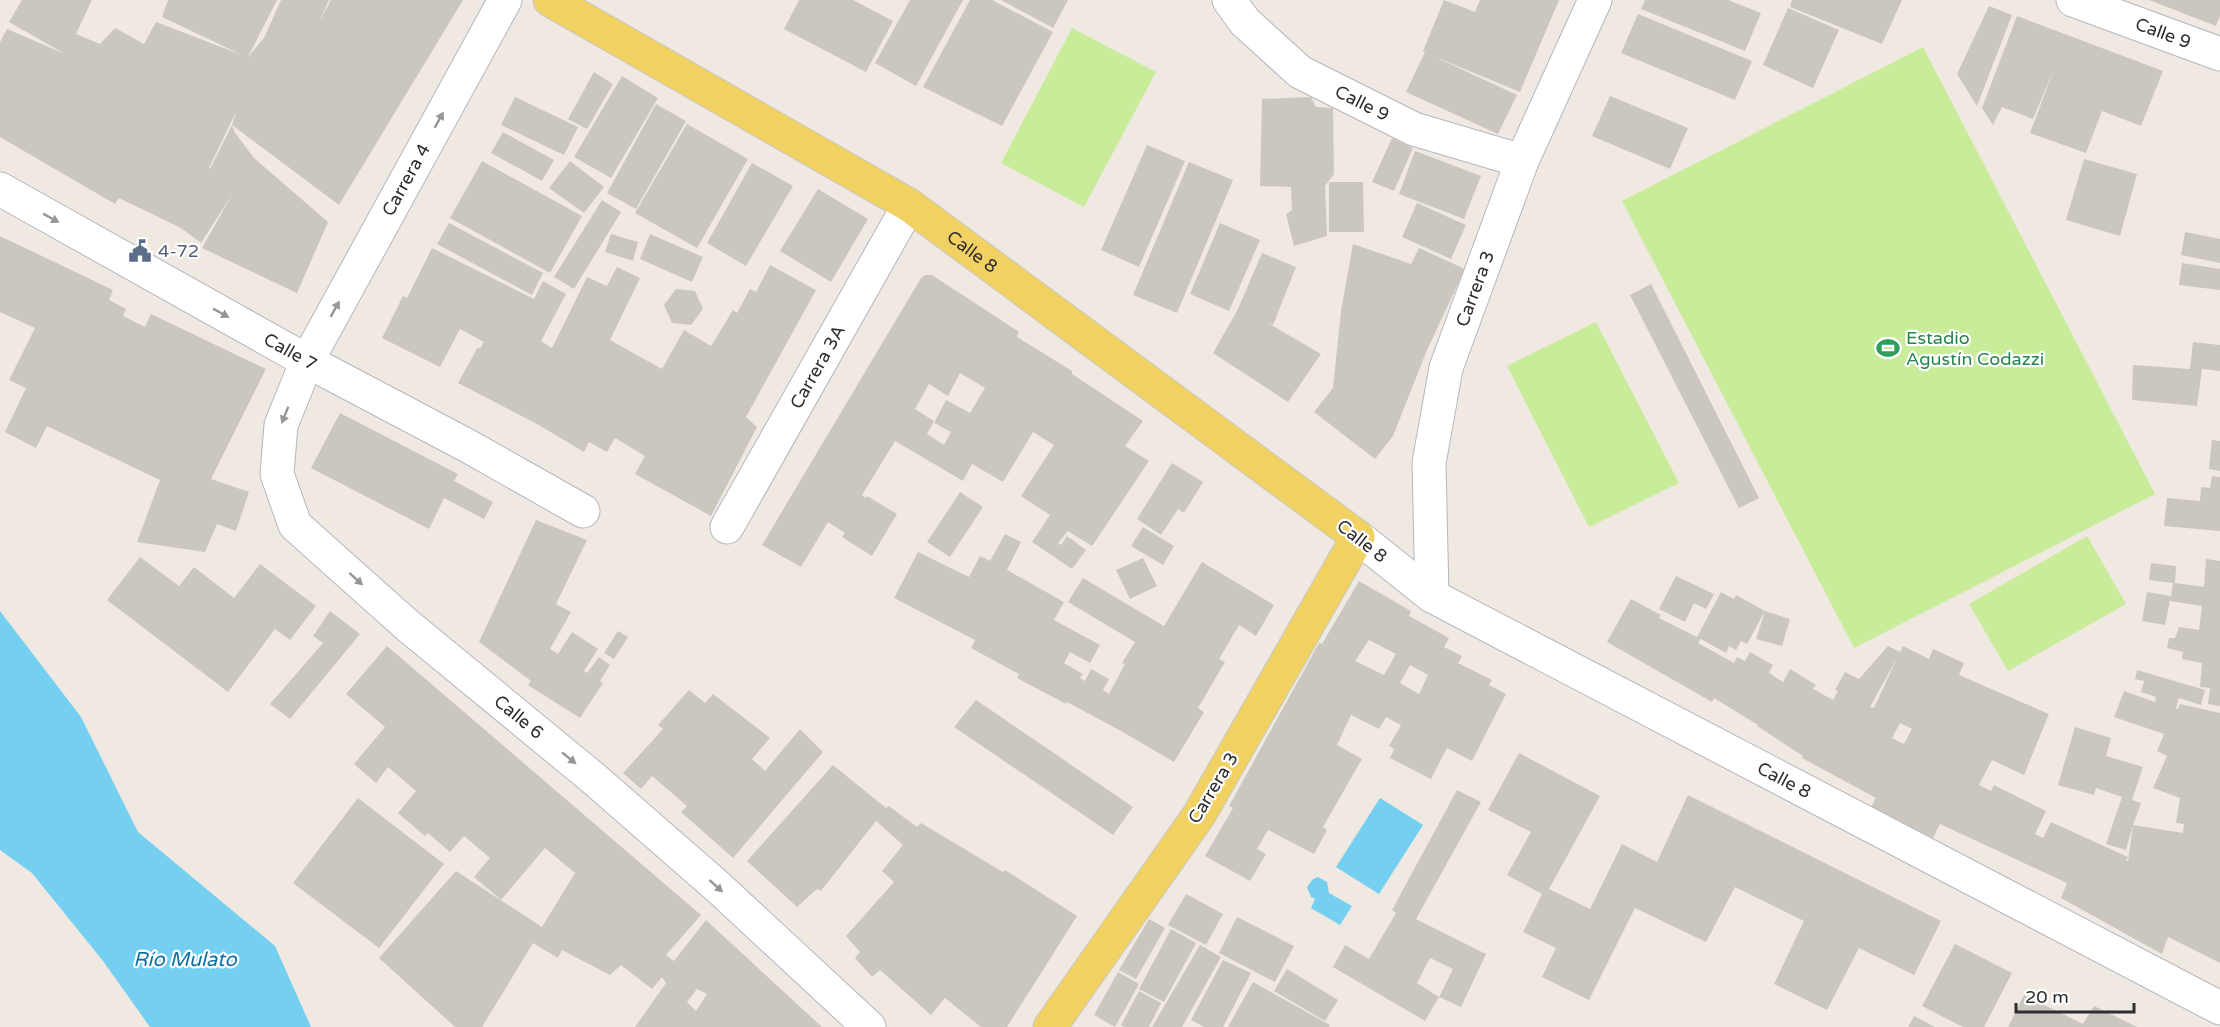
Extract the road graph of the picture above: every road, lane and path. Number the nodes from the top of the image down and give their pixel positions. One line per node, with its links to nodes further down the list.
1 (505, 0): 10 (street, Carrera 4, one-way to 1)
2 (550, 0): 9 (main road, Calle 8)
3 (1229, 0): 7 (street, Calle 9)
4 (1595, 0): 7 (street, Carrera 3)
5 (2073, 0): 6 (street, Calle 9)
6 (2220, 54)
7 (1522, 161): 14 (street, Carrera 3)
8 (0, 189): 10 (street, Calle 7, one-way to 10)
9 (909, 206): 12 (street, Carrera 3A); 13 (main road, Calle 8)
10 (307, 361): 11 (street, Calle 7); 16 (street, Calle 6, one-way to 16)
11 (583, 511)
12 (727, 527)
13 (1359, 537): 14 (street, Calle 8); 17 (main road, Carrera 3)
14 (1432, 596): 15 (street, Calle 8)
15 (2220, 1008)
16 (869, 1027)
17 (1050, 1027)

